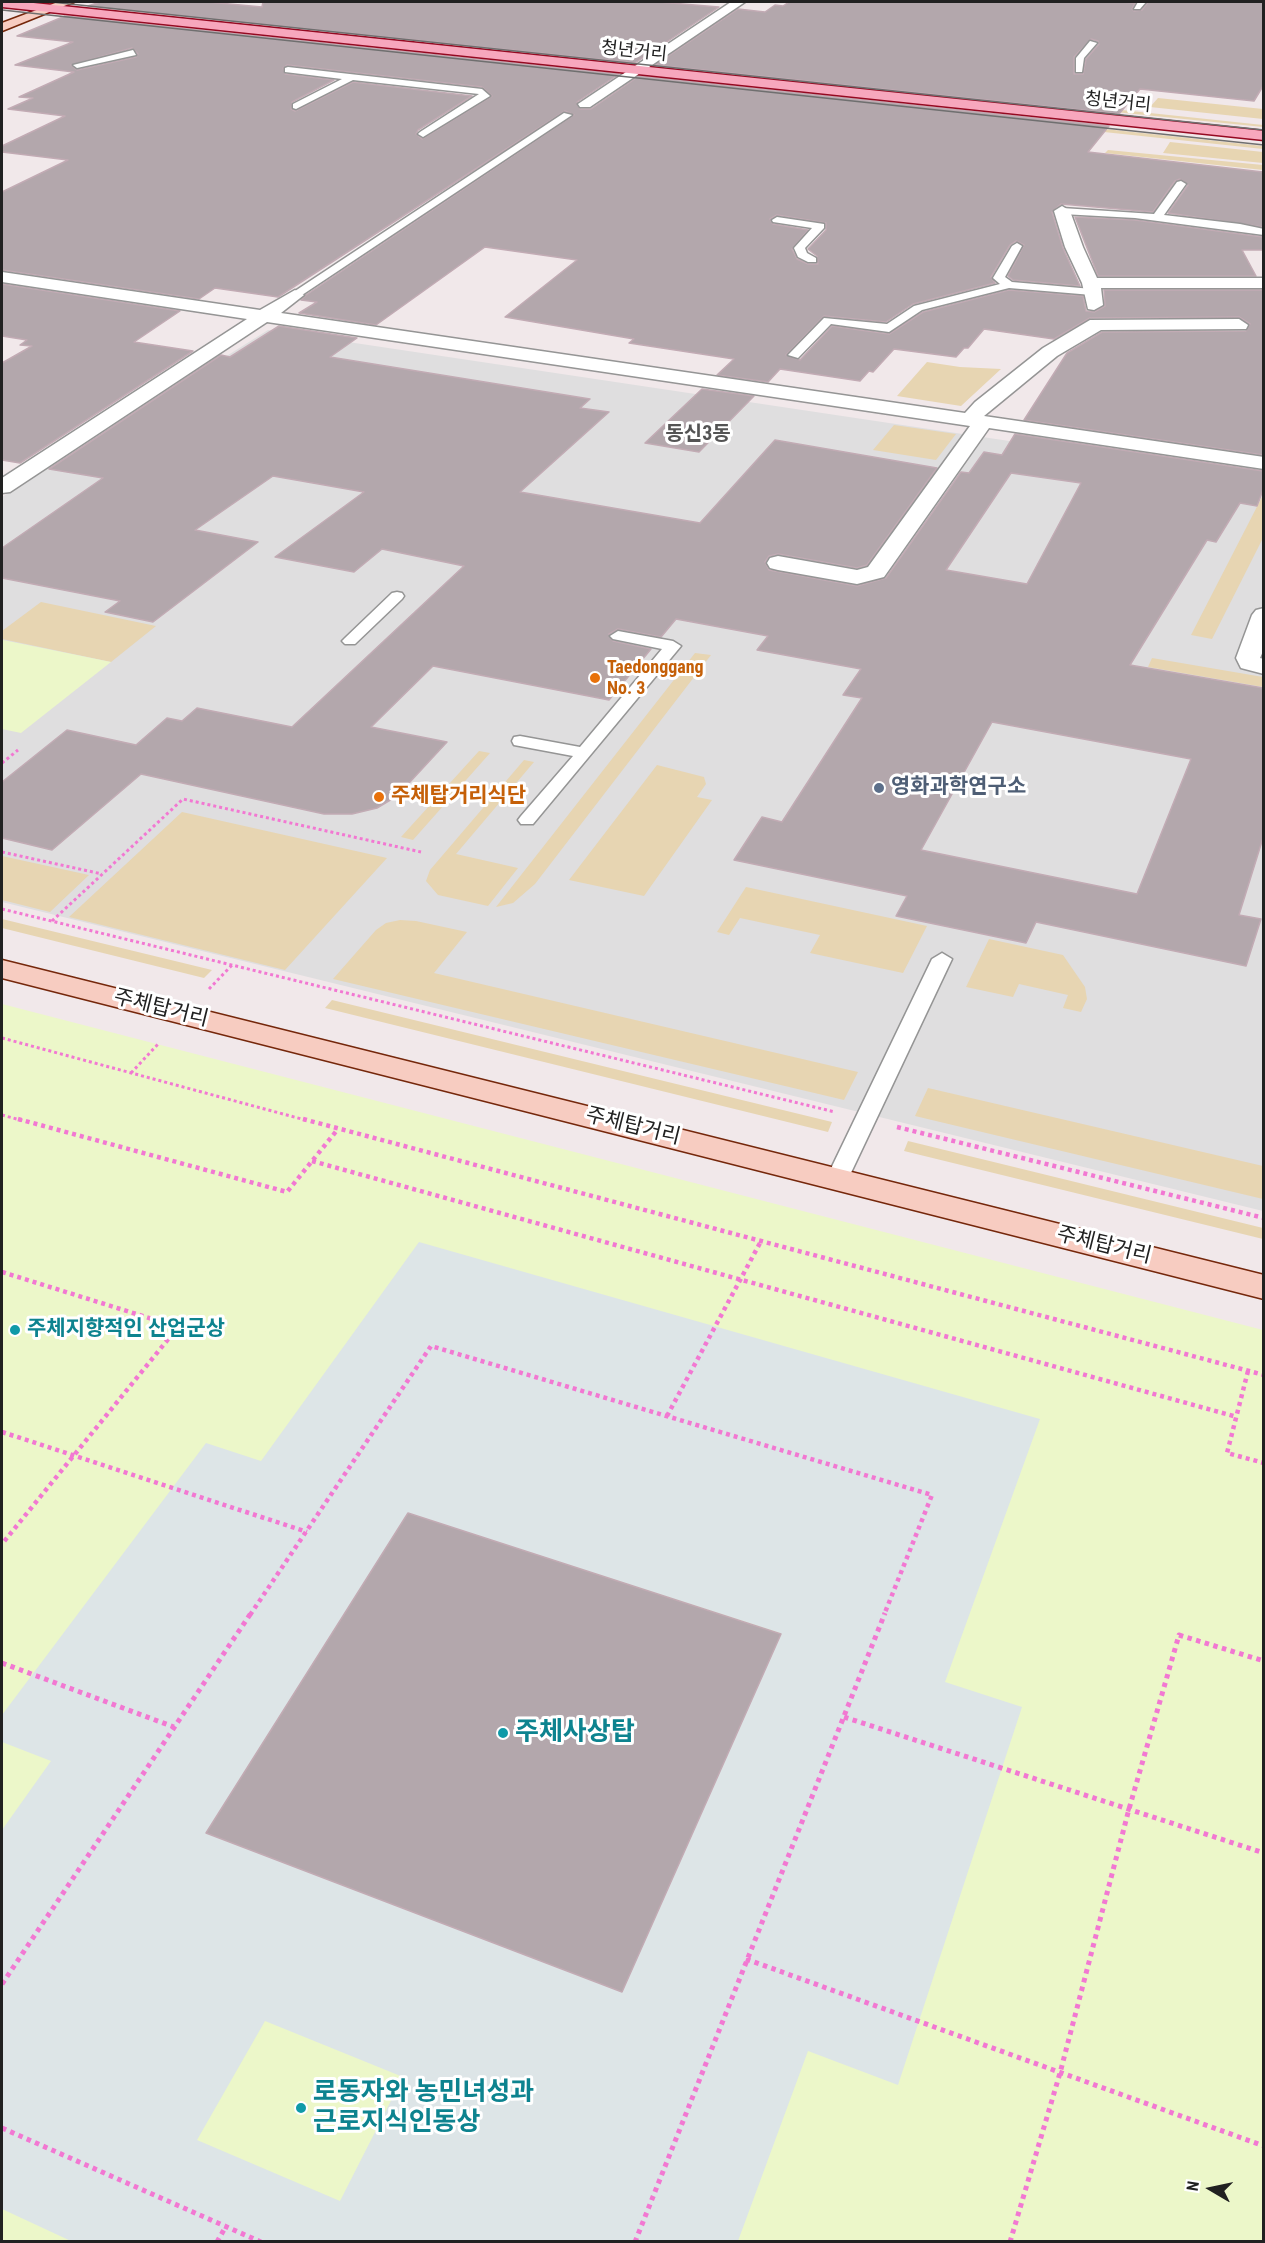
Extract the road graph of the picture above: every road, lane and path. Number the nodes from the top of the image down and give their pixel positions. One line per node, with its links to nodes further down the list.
1 (68, 2): 4 (main road)
2 (739, 2): 10 (street)
3 (2, 3): 4 (main road, 청년거리)
4 (51, 8): 5 (main road); 10 (main road, 청년거리)
5 (2, 27)
6 (1093, 43): 11 (lane)
7 (133, 53): 8 (lane)
8 (77, 65)
9 (288, 70): 12 (lane)
10 (637, 70): 13 (street); 17 (main road, 청년거리)
11 (1079, 70)
12 (352, 77): 14 (lane); 16 (lane)
13 (585, 104)
14 (296, 106)
15 (567, 115): 29 (lane)
16 (423, 134)
17 (1263, 136)
18 (1181, 184): 20 (lane)
19 (1062, 211): 20 (lane); 28 (street)
20 (1157, 218): 22 (lane)
21 (777, 220): 24 (lane)
22 (1263, 232)
23 (1017, 246): 27 (lane)
24 (812, 260)
25 (2, 277): 30 (street)
26 (1263, 283): 28 (street)
27 (1009, 285): 28 (lane); 33 (lane)
28 (1091, 287): 31 (street)
29 (295, 296): 30 (street)
30 (264, 316): 34 (street); 36 (street)
31 (1097, 324): 32 (street); 34 (street)
32 (1239, 325)
33 (794, 355)
34 (976, 421): 35 (street); 37 (street)
35 (1263, 463)
36 (2, 488)
37 (778, 563)
38 (397, 596): 41 (lane)
39 (1263, 615): 42 (street)
40 (618, 636): 45 (lane)
41 (350, 641)
42 (1263, 667)
43 (520, 741): 45 (lane)
44 (18, 750): 46 (path)
45 (584, 753): 47 (lane)
46 (2, 763)
47 (527, 820)
48 (2, 852): 50 (path)
49 (421, 852): 50 (path)
50 (102, 874): 52 (path)
51 (2, 909): 52 (path)
52 (52, 921): 57 (path)
53 (942, 959): 57 (lane)
54 (2, 969): 60 (main road, 주체탑거리)
55 (2, 1038): 58 (path)
56 (2, 1115): 59 (path)
57 (866, 1120): 60 (lane); 61 (path)
58 (338, 1129): 59 (path); 62 (path)
59 (312, 1161): 64 (path)
60 (837, 1179): 65 (main road, 주체탑거리)
61 (1263, 1218)
62 (760, 1244): 64 (path); 66 (path)
63 (2, 1272): 71 (path)
64 (740, 1280): 68 (path); 69 (path)
65 (1263, 1287)
66 (1248, 1371): 67 (path); 69 (path)
67 (1263, 1375)
68 (667, 1416): 73 (path); 77 (path)
69 (1237, 1417): 72 (path)
70 (2, 1432): 71 (path)
71 (73, 1456): 73 (path); 74 (path)
72 (1263, 1463)
73 (307, 1532): 78 (path)
74 (2, 1544)
75 (1263, 1661): 79 (path)
76 (2, 1663): 78 (path)
77 (844, 1717): 79 (path); 81 (path)
78 (174, 1728): 82 (path)
79 (1130, 1809): 80 (path); 83 (path)
80 (1263, 1852)
81 (746, 1959): 83 (path); 89 (path)
82 (2, 1984)
83 (1060, 2073): 85 (path); 90 (path)
84 (2, 2128): 86 (path)
85 (1263, 2146)
86 (226, 2226): 87 (path); 88 (path)
87 (217, 2241)
88 (261, 2241)
89 (635, 2241)
90 (1011, 2241)

